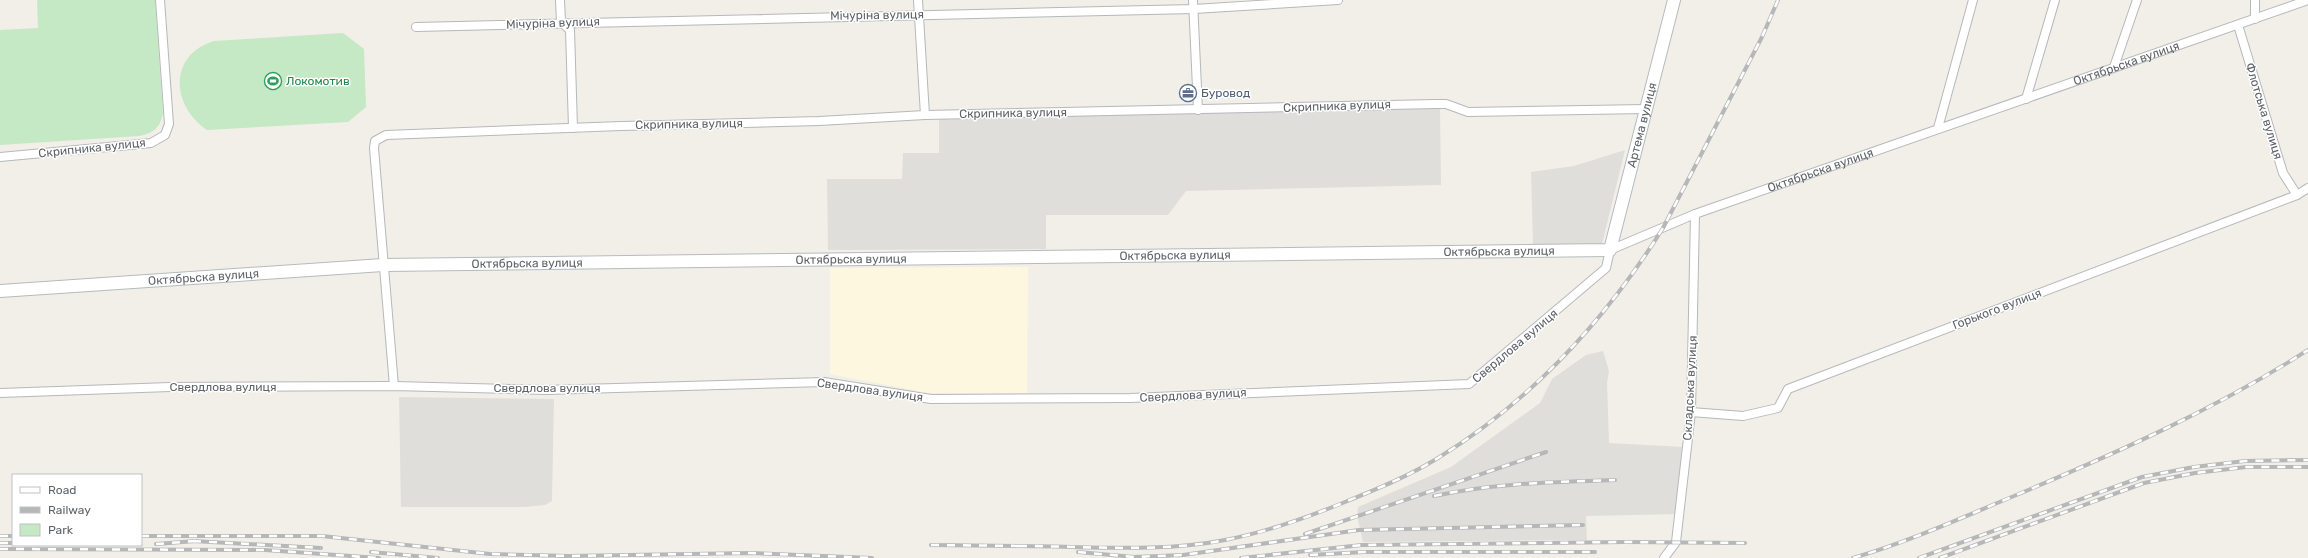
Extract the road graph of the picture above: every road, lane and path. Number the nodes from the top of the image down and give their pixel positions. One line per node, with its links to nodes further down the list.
1 (160, 0): 25 (street, Скрипника вулиця)
2 (560, 0): 15 (street)
3 (918, 0): 13 (street)
4 (1193, 0): 12 (street)
5 (1338, 0): 12 (street, Мічуріна вулиця)
6 (1674, 0): 21 (main road, Артема вулиця)
7 (1973, 0): 24 (street)
8 (2055, 0): 19 (street)
9 (2137, 0): 18 (street)
10 (2255, 0): 14 (street)
11 (2308, 0): 14 (street, Октябрьска вулиця)
12 (1194, 9): 13 (street, Мічуріна вулиця); 20 (street)
13 (919, 14): 15 (street, Мічуріна вулиця); 22 (street)
14 (2255, 19): 16 (street, Октябрьска вулиця)
15 (561, 22): 17 (street, Мічуріна вулиця); 23 (street)
16 (2238, 25): 18 (street, Октябрьска вулиця); 27 (street, Флотська вулиця)
17 (416, 27)
18 (2114, 67): 19 (street, Октябрьска вулиця)
19 (2026, 98): 24 (street, Октябрьска вулиця)
20 (1198, 110): 21 (street, Скрипника вулиця); 22 (street, Скрипника вулиця)
21 (1646, 110): 29 (main road, Артема вулиця)
22 (925, 115): 23 (street, Скрипника вулиця)
23 (573, 128): 30 (street, Скрипника вулиця)
24 (1938, 128): 28 (street, Октябрьска вулиця)
25 (0, 157)
26 (2308, 188): 27 (street, Горького вулиця)
27 (2297, 195): 34 (street, Горького вулиця)
28 (1695, 214): 29 (street, Октябрьска вулиця); 34 (street, Складська вулиця)
29 (1610, 250): 30 (main road, Октябрьска вулиця); 32 (street, Свердлова вулиця)
30 (383, 265): 31 (main road, Октябрьска вулиця); 32 (street)
31 (0, 291)
32 (394, 386): 33 (street, Свердлова вулиця)
33 (0, 393)
34 (1690, 412): 35 (street, Складська вулиця)
35 (1664, 558)

